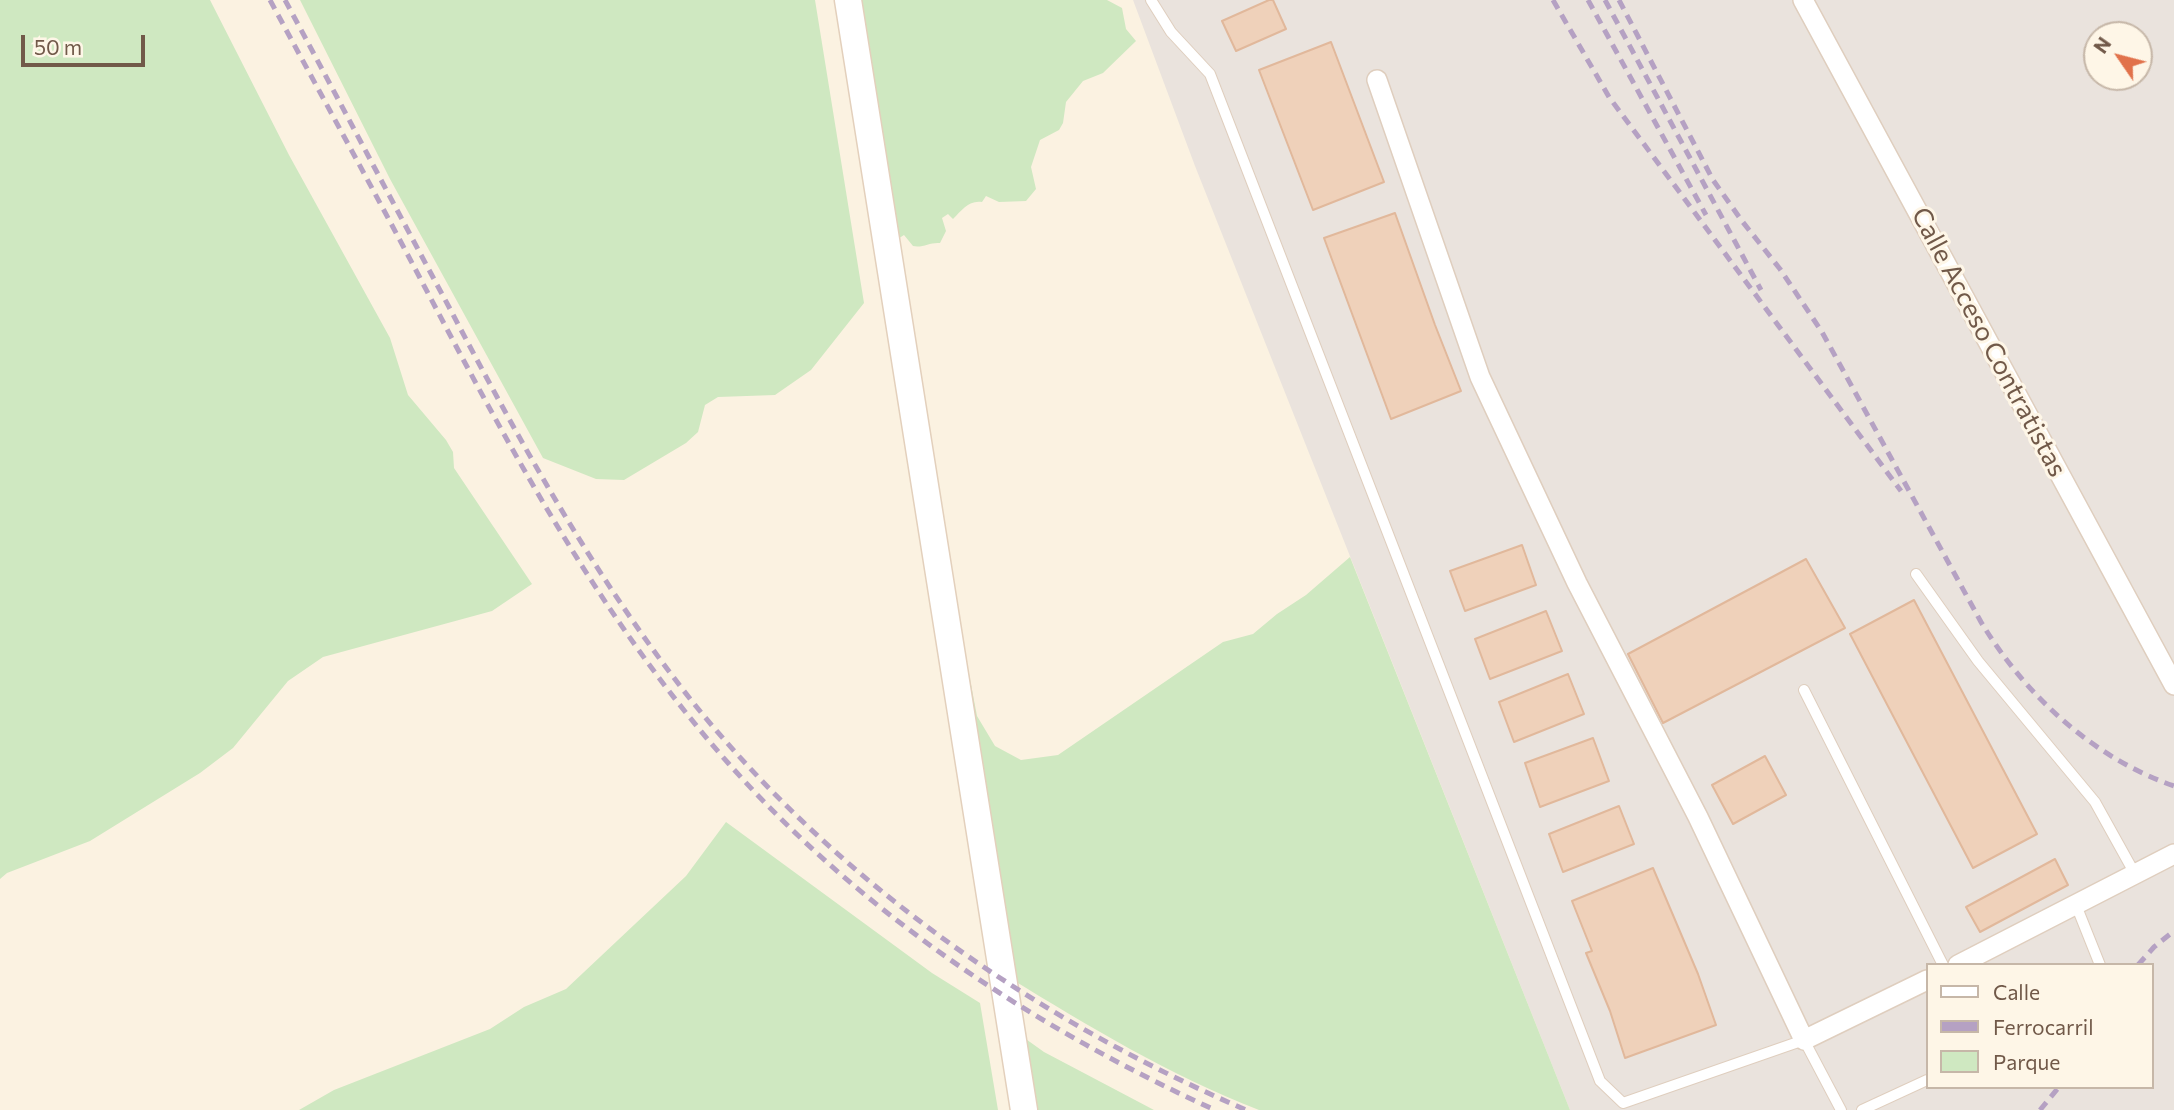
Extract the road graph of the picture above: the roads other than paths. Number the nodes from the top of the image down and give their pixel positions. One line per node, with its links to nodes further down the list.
1 (848, 0): 17 (main road)
2 (1150, 0): 15 (lane)
3 (1803, 0): 6 (street, Calle Acceso Contratistas)
4 (1377, 80): 15 (street)
5 (1916, 574): 9 (lane)
6 (2174, 685)
7 (1804, 690): 11 (lane)
8 (2174, 854): 9 (street)
9 (2135, 874): 10 (street)
10 (2076, 905): 12 (street); 13 (lane)
11 (1942, 963)
12 (1962, 963)
13 (2099, 963)
14 (1926, 980): 15 (street)
15 (1804, 1040): 18 (lane)
16 (1926, 1080): 19 (lane)
17 (1024, 1110)
18 (1841, 1110)
19 (1863, 1110)

